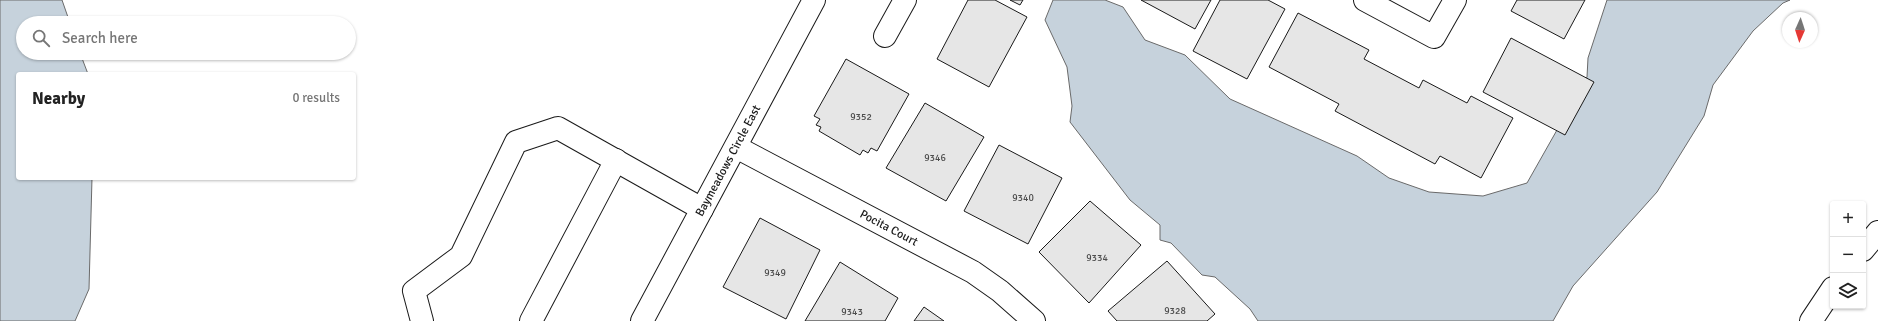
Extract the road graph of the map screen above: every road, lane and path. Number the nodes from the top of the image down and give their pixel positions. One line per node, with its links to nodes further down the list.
1 (814, 0): 7 (street, Baymeadows Circle East)
2 (904, 0): 6 (street)
3 (1365, 0): 5 (street)
4 (1455, 0): 5 (street)
5 (1392, 6)
6 (885, 36)
7 (736, 147): 9 (street, Baymeadows Circle East); 16 (street, Pocita Court)
8 (616, 160): 9 (street); 13 (street); 14 (street)
9 (702, 209): 15 (street, Baymeadows Circle East)
10 (1878, 232): 11 (street)
11 (1866, 246)
12 (1830, 293): 17 (street)
13 (422, 321)
14 (531, 321)
15 (642, 321)
16 (1034, 321)
17 (1812, 321)

